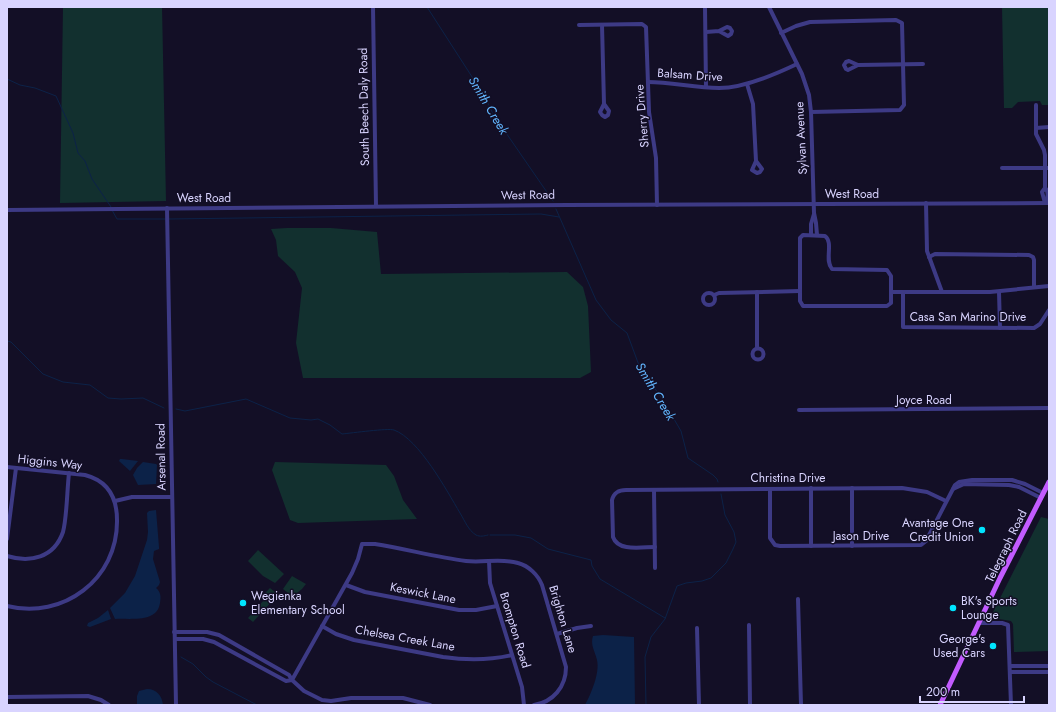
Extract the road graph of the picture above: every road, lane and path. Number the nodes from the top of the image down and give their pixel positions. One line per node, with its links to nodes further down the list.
1 (373, 7): 28 (street, South Beech Daly Road)
2 (706, 7): 7 (street)
3 (769, 7): 8 (street, Sylvan Avenue)
4 (579, 25): 5 (street)
5 (602, 25): 13 (street, Sherry Drive); 16 (street)
6 (719, 31): 7 (street)
7 (706, 32): 15 (street)
8 (781, 34): 9 (street, Sylvan Avenue); 10 (street)
9 (797, 64): 14 (street, Balsam Drive); 18 (street, Sylvan Avenue)
10 (903, 64): 11 (street); 12 (street); 18 (street)
11 (923, 64)
12 (858, 65)
13 (648, 82): 15 (street, Balsam Drive); 27 (street, Sherry Drive)
14 (747, 84): 15 (street, Balsam Drive); 21 (street)
15 (706, 87)
16 (604, 104)
17 (1036, 105): 20 (street)
18 (811, 112): 26 (street, Sylvan Avenue)
19 (1049, 127): 20 (street)
20 (1036, 128): 23 (street)
21 (756, 161)
22 (1002, 168): 23 (street)
23 (1047, 168): 25 (street)
24 (926, 203): 25 (street, West Road); 26 (street, West Road); 34 (street, Casa San Marino Drive)
25 (1047, 203)
26 (814, 204): 27 (street, West Road); 31 (street, Sylvan Avenue)
27 (657, 205): 28 (street, West Road)
28 (376, 206): 29 (street, West Road)
29 (167, 208): 30 (street, West Road); 58 (street, Arsenal Road)
30 (7, 210)
31 (814, 213): 32 (street); 33 (street)
32 (811, 235): 33 (street); 37 (street)
33 (817, 235): 39 (street)
34 (929, 257): 36 (street); 41 (street, Casa San Marino Drive)
35 (1049, 286): 36 (street, Casa San Marino Drive)
36 (1034, 287): 42 (street, Casa San Marino Drive)
37 (800, 291): 38 (street); 39 (street)
38 (757, 292): 43 (street); 46 (street)
39 (891, 292): 40 (street)
40 (903, 292): 41 (street, Casa San Marino Drive); 45 (street, Casa San Marino Drive)
41 (942, 292): 42 (street, Casa San Marino Drive)
42 (999, 292): 45 (street)
43 (714, 295)
44 (1049, 310): 45 (street, Casa San Marino Drive)
45 (1000, 328)
46 (757, 348)
47 (1049, 408): 48 (street, Joyce Road)
48 (799, 410)
49 (7, 467): 50 (street, Higgins Way)
50 (16, 468): 51 (street, Higgins Way); 61 (street)
51 (69, 473): 59 (street, Higgins Way); 66 (street)
52 (1049, 482): 57 (main road, Telegraph Road)
53 (811, 488): 54 (street, Christina Drive); 55 (street, Christina Drive); 64 (street)
54 (852, 488): 60 (street, Christina Drive); 65 (street)
55 (770, 489): 56 (street, Christina Drive); 64 (street, Jason Drive)
56 (654, 490): 63 (street); 63 (street, Christina Drive)
57 (1042, 495): 60 (street); 73 (main road, Telegraph Road)
58 (172, 496): 59 (street); 78 (street, Arsenal Road)
59 (115, 501): 71 (street)
60 (946, 501): 65 (street, Jason Drive)
61 (9, 515): 62 (street)
62 (7, 540)
63 (655, 546): 68 (street)
64 (811, 546): 65 (street, Jason Drive)
65 (852, 546)
66 (7, 556)
67 (489, 561): 69 (street, Brighton Lane); 72 (street, Brompton Road); 79 (street, Brighton Lane)
68 (655, 568)
69 (346, 585): 72 (street, Keswick Lane); 75 (street)
70 (798, 599): 99 (street)
71 (7, 606)
72 (497, 606): 83 (street, Brompton Road)
73 (979, 623): 86 (street); 100 (main road, Telegraph Road)
74 (750, 625): 98 (street)
75 (322, 626): 83 (street, Chelsea Creek Lane); 90 (street)
76 (591, 626): 79 (street)
77 (697, 628): 97 (street)
78 (174, 632): 80 (street, Arsenal Road); 81 (street)
79 (557, 634): 96 (street, Brighton Lane)
80 (175, 639): 82 (street); 93 (street, Arsenal Road)
81 (234, 643): 82 (street); 84 (street)
82 (230, 649): 85 (street)
83 (512, 655): 95 (street, Brompton Road)
84 (263, 660): 85 (street); 90 (street)
85 (260, 666): 90 (street)
86 (1010, 666): 87 (street); 88 (street)
87 (1049, 666)
88 (1010, 672): 89 (street); 101 (street)
89 (1049, 672)
90 (292, 680): 94 (street)
91 (7, 697): 92 (street)
92 (109, 705)
93 (176, 705)
94 (430, 705)
95 (524, 705)
96 (534, 705)
97 (699, 705)
98 (750, 705)
99 (801, 705)
100 (940, 705)
101 (1011, 705)

